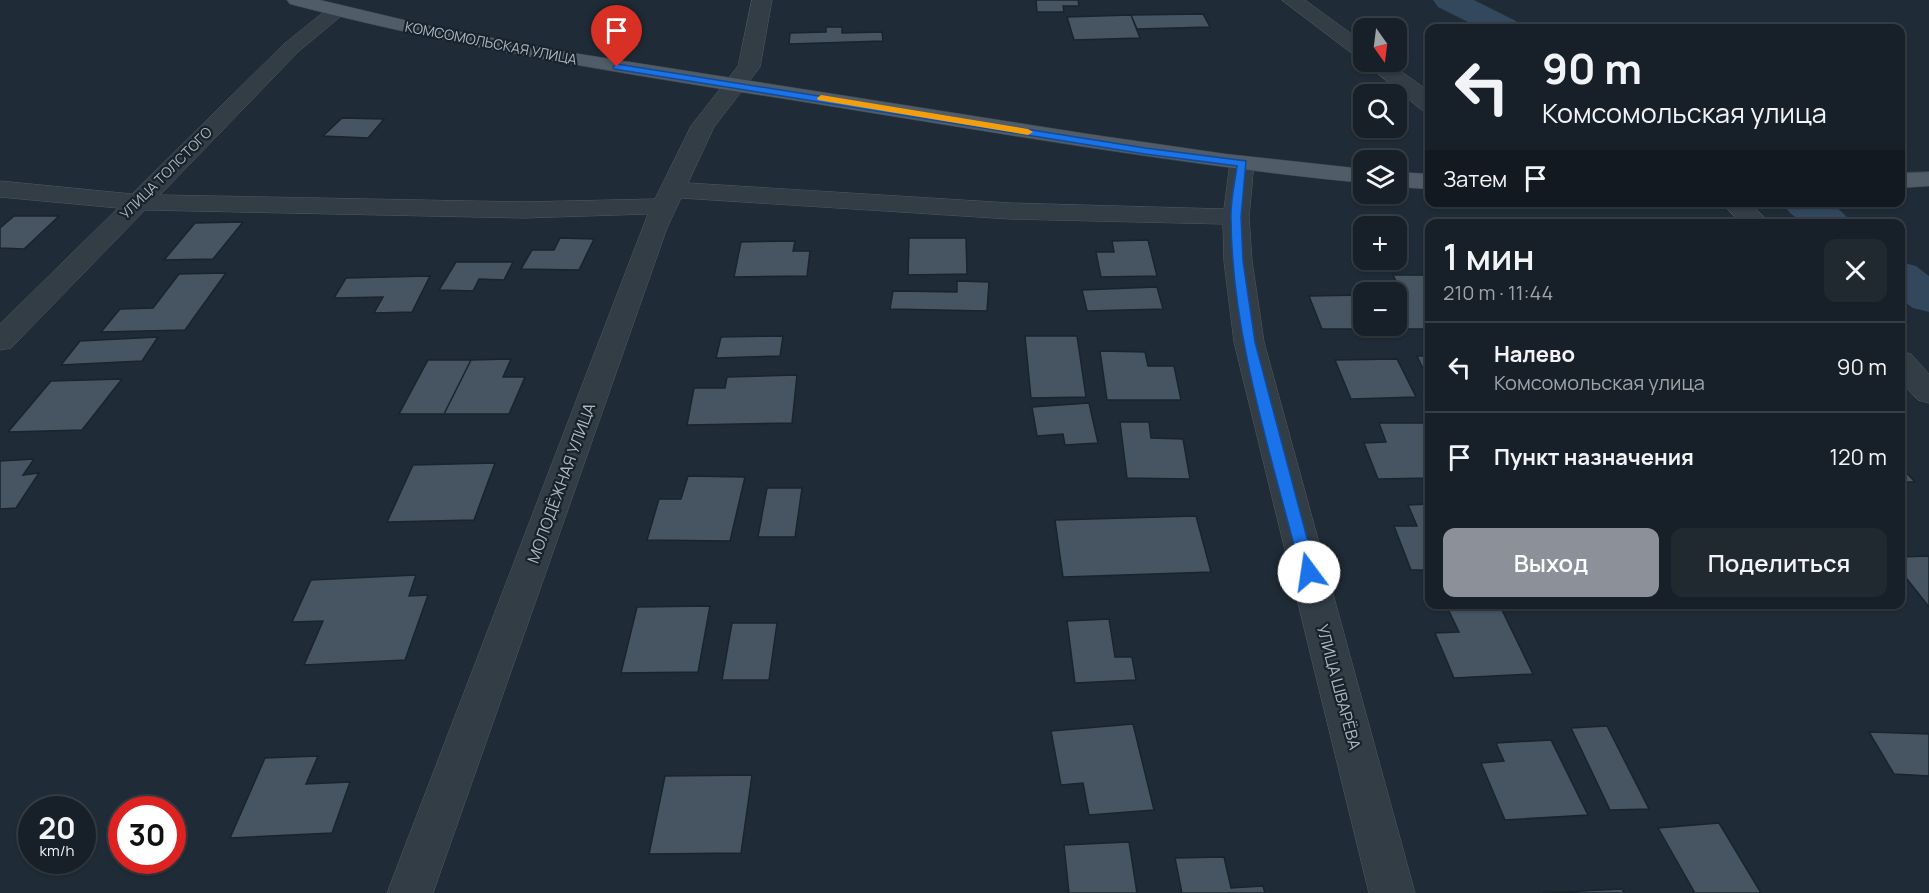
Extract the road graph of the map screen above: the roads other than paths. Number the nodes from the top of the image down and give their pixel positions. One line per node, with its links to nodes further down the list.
1 (297, 0): 4 (main road, КОМСОМОЛЬСКАЯ УЛИЦА)
2 (762, 0): 7 (street, МОЛОДЁЖНАЯ УЛИЦА)
3 (1292, 0): 5 (street)
4 (337, 11): 7 (main road, КОМСОМОЛЬСКАЯ УЛИЦА); 17 (street, УЛИЦА ТОЛСТОГО)
5 (1353, 45)
6 (1389, 72): 8 (street)
7 (734, 85): 9 (main road, КОМСОМОЛЬСКАЯ УЛИЦА); 16 (street, МОЛОДЁЖНАЯ УЛИЦА)
8 (1425, 100)
9 (1242, 163): 10 (main road, КОМСОМОЛЬСКАЯ УЛИЦА); 19 (street, УЛИЦА ШВАРЁВА)
10 (1353, 175)
11 (1929, 179): 13 (main road)
12 (1407, 180): 14 (main road)
13 (1905, 181)
14 (1425, 182)
15 (0, 189): 17 (street)
16 (669, 198): 17 (street); 19 (street); 24 (street, МОЛОДЁЖНАЯ УЛИЦА)
17 (138, 202): 21 (street, УЛИЦА ТОЛСТОГО)
18 (1739, 207): 20 (street)
19 (1236, 217): 25 (street, УЛИЦА ШВАРЁВА)
20 (1752, 219)
21 (0, 341)
22 (1905, 367): 23 (street)
23 (1929, 393)
24 (410, 893)
25 (1392, 893)

